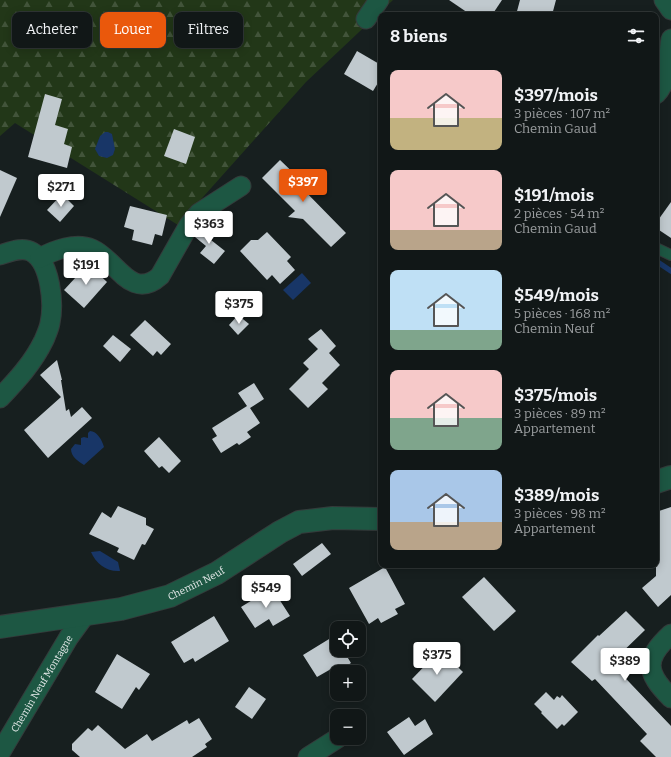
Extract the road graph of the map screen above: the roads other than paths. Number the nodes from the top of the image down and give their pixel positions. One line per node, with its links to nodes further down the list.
1 (379, 0): 4 (street)
2 (664, 0): 3 (street)
3 (671, 10)
4 (366, 19)
5 (671, 39): 6 (street)
6 (659, 89)
7 (241, 186): 11 (street)
8 (659, 249): 10 (lane)
9 (0, 255): 11 (street)
10 (671, 255)
11 (40, 258): 12 (street)
12 (0, 398)
13 (671, 477): 14 (street)
14 (659, 481)
15 (378, 519): 16 (street, Chemin Neuf)
16 (85, 615): 17 (street, Chemin Neuf); 21 (street, Chemin Neuf Montagne)
17 (0, 627)
18 (671, 634): 19 (street)
19 (671, 698)
20 (330, 743): 22 (street)
21 (0, 753)
22 (308, 757)

